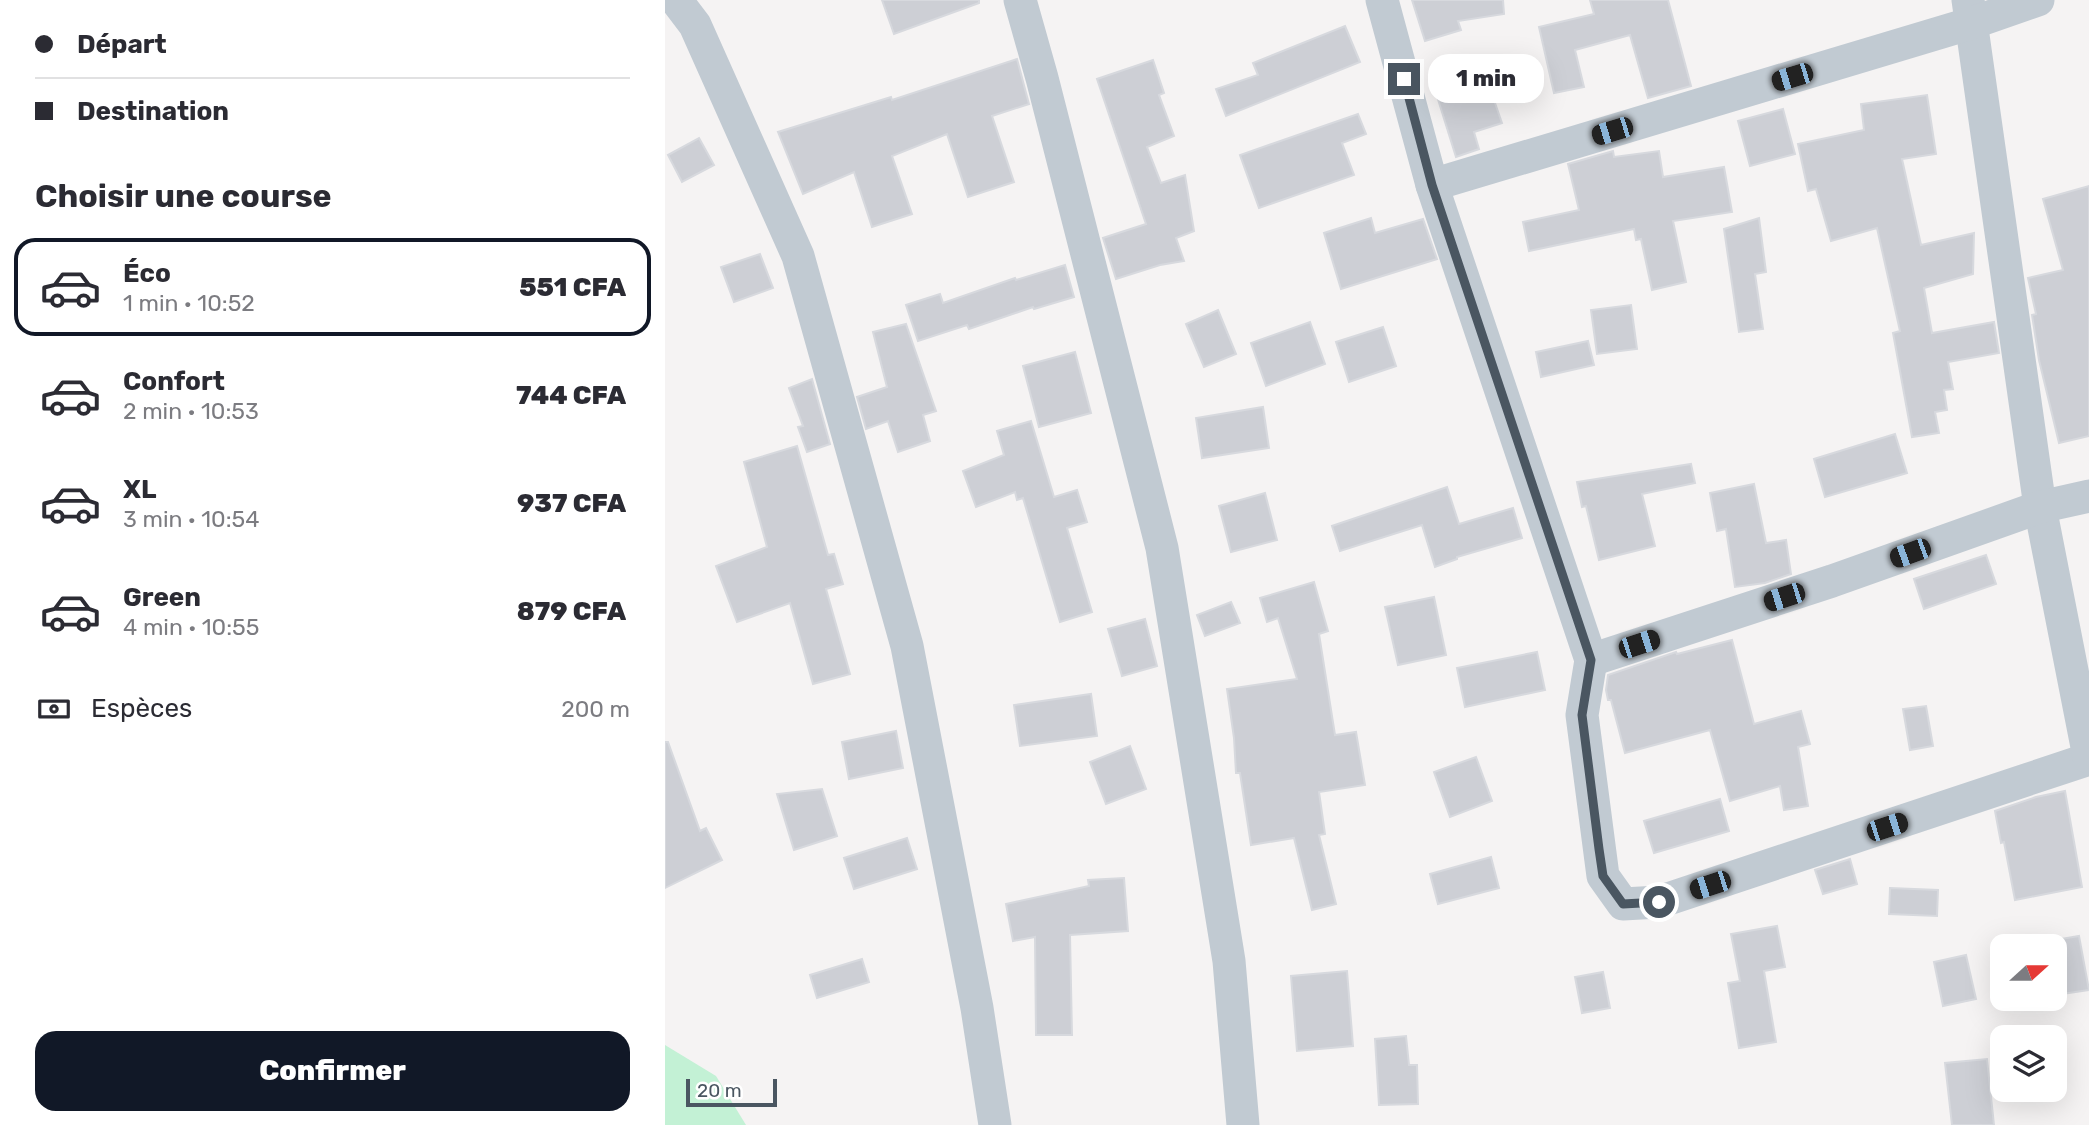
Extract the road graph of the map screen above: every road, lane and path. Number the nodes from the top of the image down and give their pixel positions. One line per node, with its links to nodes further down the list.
1 (676, 0): 11 (street)
2 (1020, 0): 12 (street)
3 (1383, 0): 6 (street)
4 (2038, 0): 5 (street)
5 (1970, 12): 6 (street); 8 (street)
6 (1432, 185): 9 (street)
7 (2089, 496): 8 (street)
8 (2040, 507): 9 (street); 10 (street)
9 (1591, 660): 10 (street)
10 (2089, 758)
11 (995, 1125)
12 (1243, 1125)

